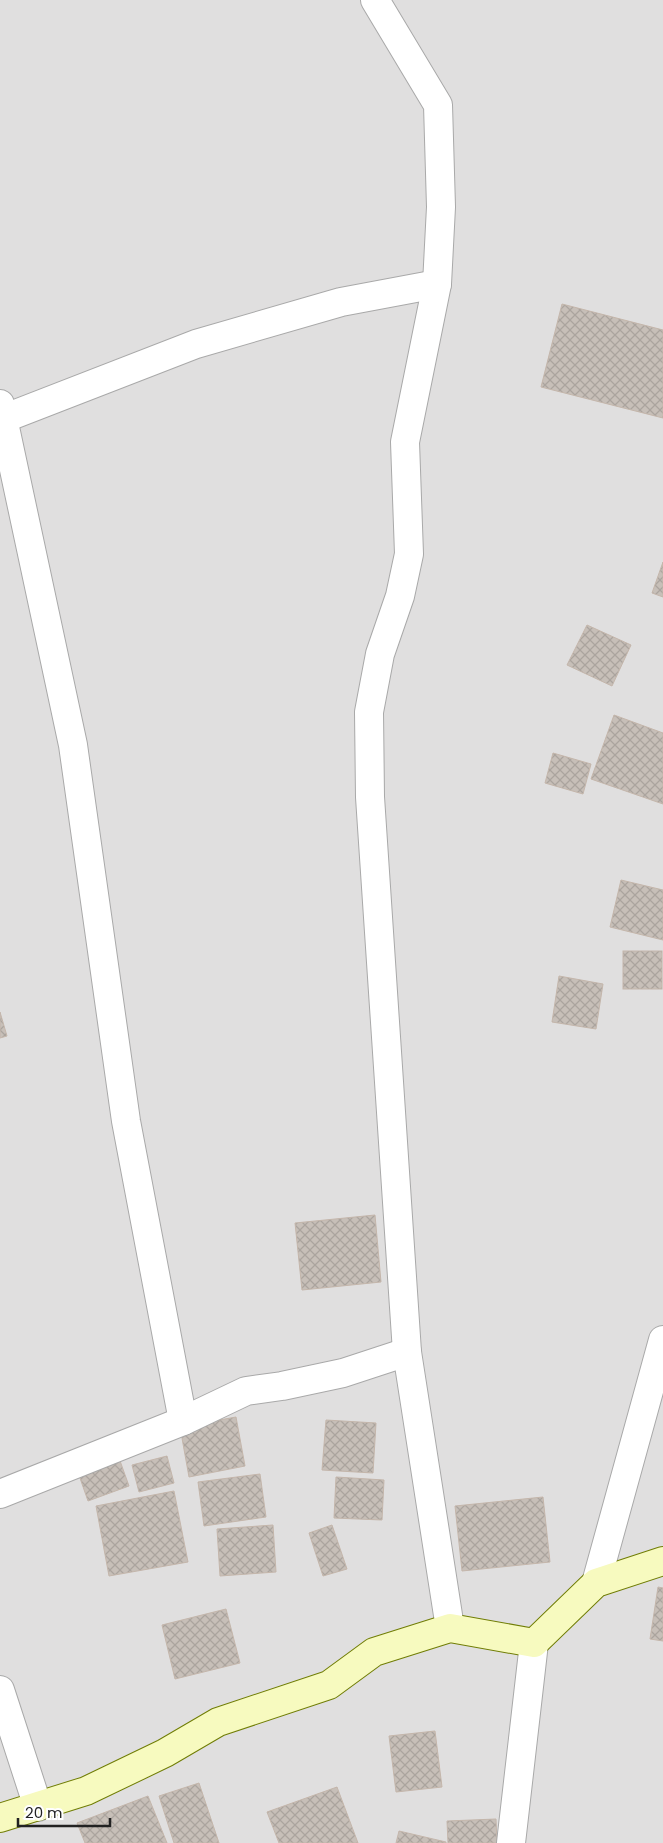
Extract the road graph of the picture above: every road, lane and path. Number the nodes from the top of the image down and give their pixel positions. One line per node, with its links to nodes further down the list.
1 (375, 0): 2 (street)
2 (437, 284): 3 (street); 5 (street)
3 (1, 414): 6 (street)
4 (663, 1340): 9 (street)
5 (407, 1352): 6 (street); 10 (street)
6 (183, 1421): 7 (street)
7 (0, 1494)
8 (663, 1560): 9 (street)
9 (596, 1583): 11 (street)
10 (450, 1628): 11 (street); 13 (street)
11 (534, 1643): 15 (street)
12 (0, 1690): 13 (street)
13 (38, 1807): 14 (street)
14 (0, 1818)
15 (511, 1843)

